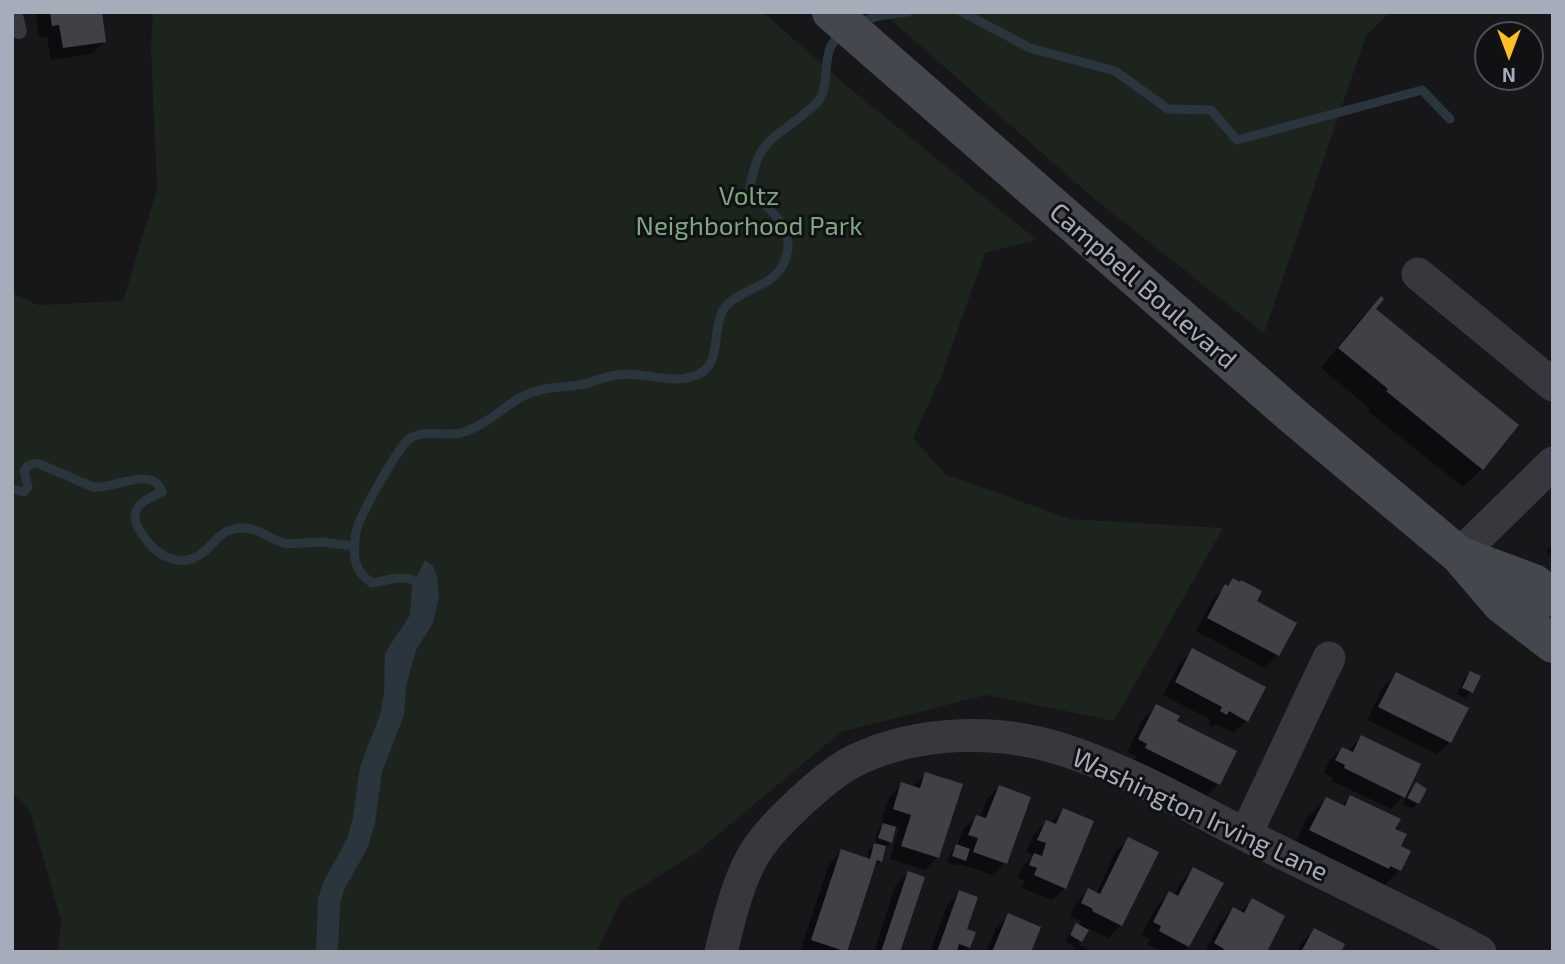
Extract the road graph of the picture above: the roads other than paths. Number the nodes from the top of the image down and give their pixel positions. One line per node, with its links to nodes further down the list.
1 (14, 12): 3 (lane)
2 (831, 12): 7 (street, Campbell Boulevard)
3 (19, 31)
4 (1418, 274): 5 (street)
5 (1553, 385)
6 (1553, 463): 7 (street)
7 (1459, 555): 8 (street, Campbell Boulevard); 9 (street, Campbell Boulevard)
8 (1553, 598)
9 (1553, 644)
10 (1329, 658): 11 (street)
11 (1246, 834): 12 (street, Washington Irving Lane); 13 (street, Washington Irving Lane)
12 (721, 952)
13 (1480, 952)

